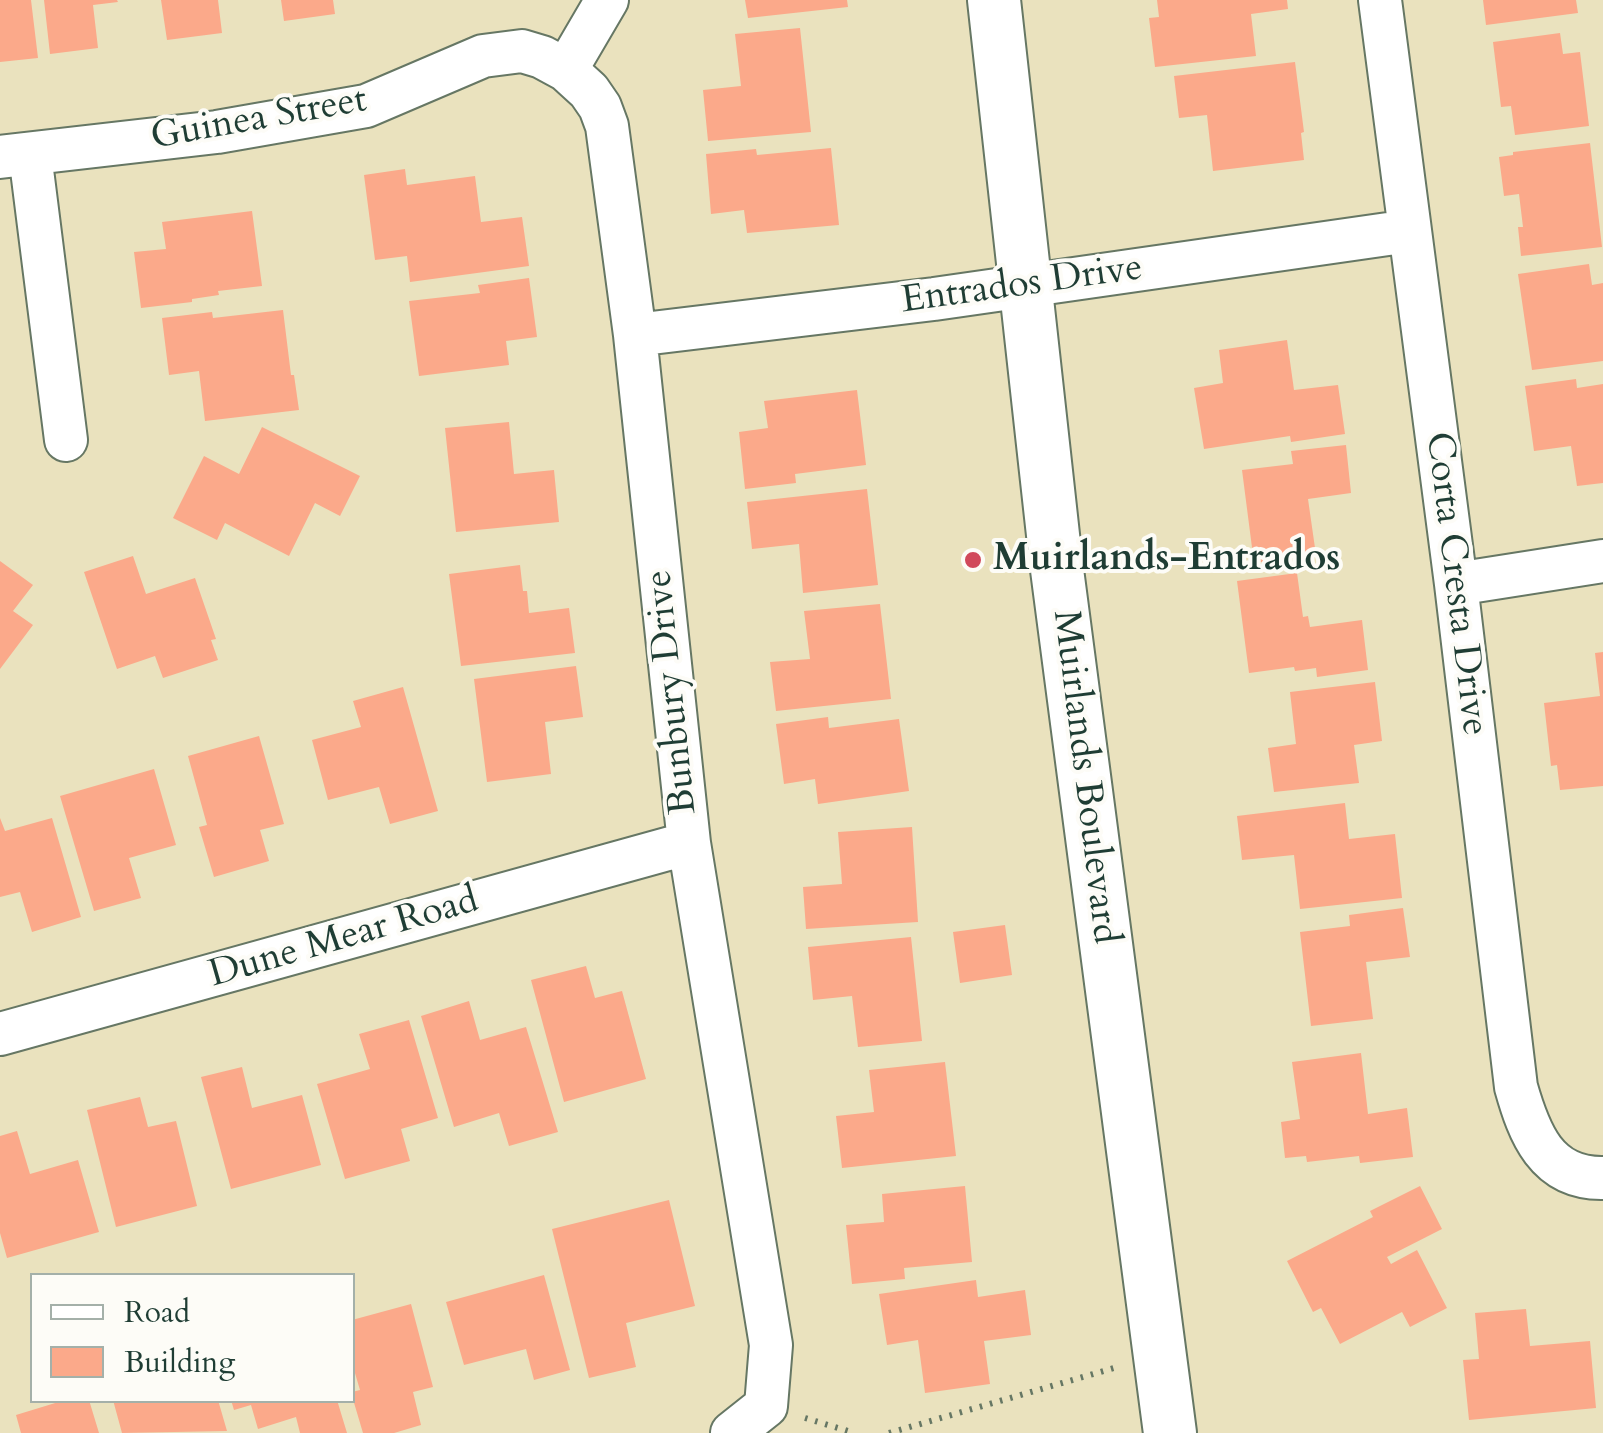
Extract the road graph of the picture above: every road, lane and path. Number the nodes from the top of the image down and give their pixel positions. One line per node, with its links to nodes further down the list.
1 (607, 0): 4 (street)
2 (994, 0): 7 (main road, Muirlands Boulevard)
3 (1380, 0): 6 (street, Corta Cresta Drive)
4 (566, 70): 5 (street, Guinea Street); 8 (street, Bunbury Drive)
5 (15, 155): 9 (street)
6 (1409, 232): 7 (street, Entrados Drive); 11 (street, Corta Cresta Drive)
7 (1027, 285): 8 (street, Entrados Drive); 15 (main road, Muirlands Boulevard)
8 (635, 334): 12 (street, Bunbury Drive)
9 (66, 440)
10 (1603, 560): 11 (street)
11 (1456, 584): 14 (street, Corta Cresta Drive)
12 (689, 843): 13 (street, Dune Mear Road); 16 (street, Bunbury Drive)
13 (0, 1034)
14 (1603, 1178)
15 (1160, 1354): 19 (path); 20 (main road, Muirlands Boulevard)
16 (766, 1406): 17 (street); 18 (path)
17 (732, 1433)
18 (856, 1433)
19 (890, 1433)
20 (1170, 1433)

